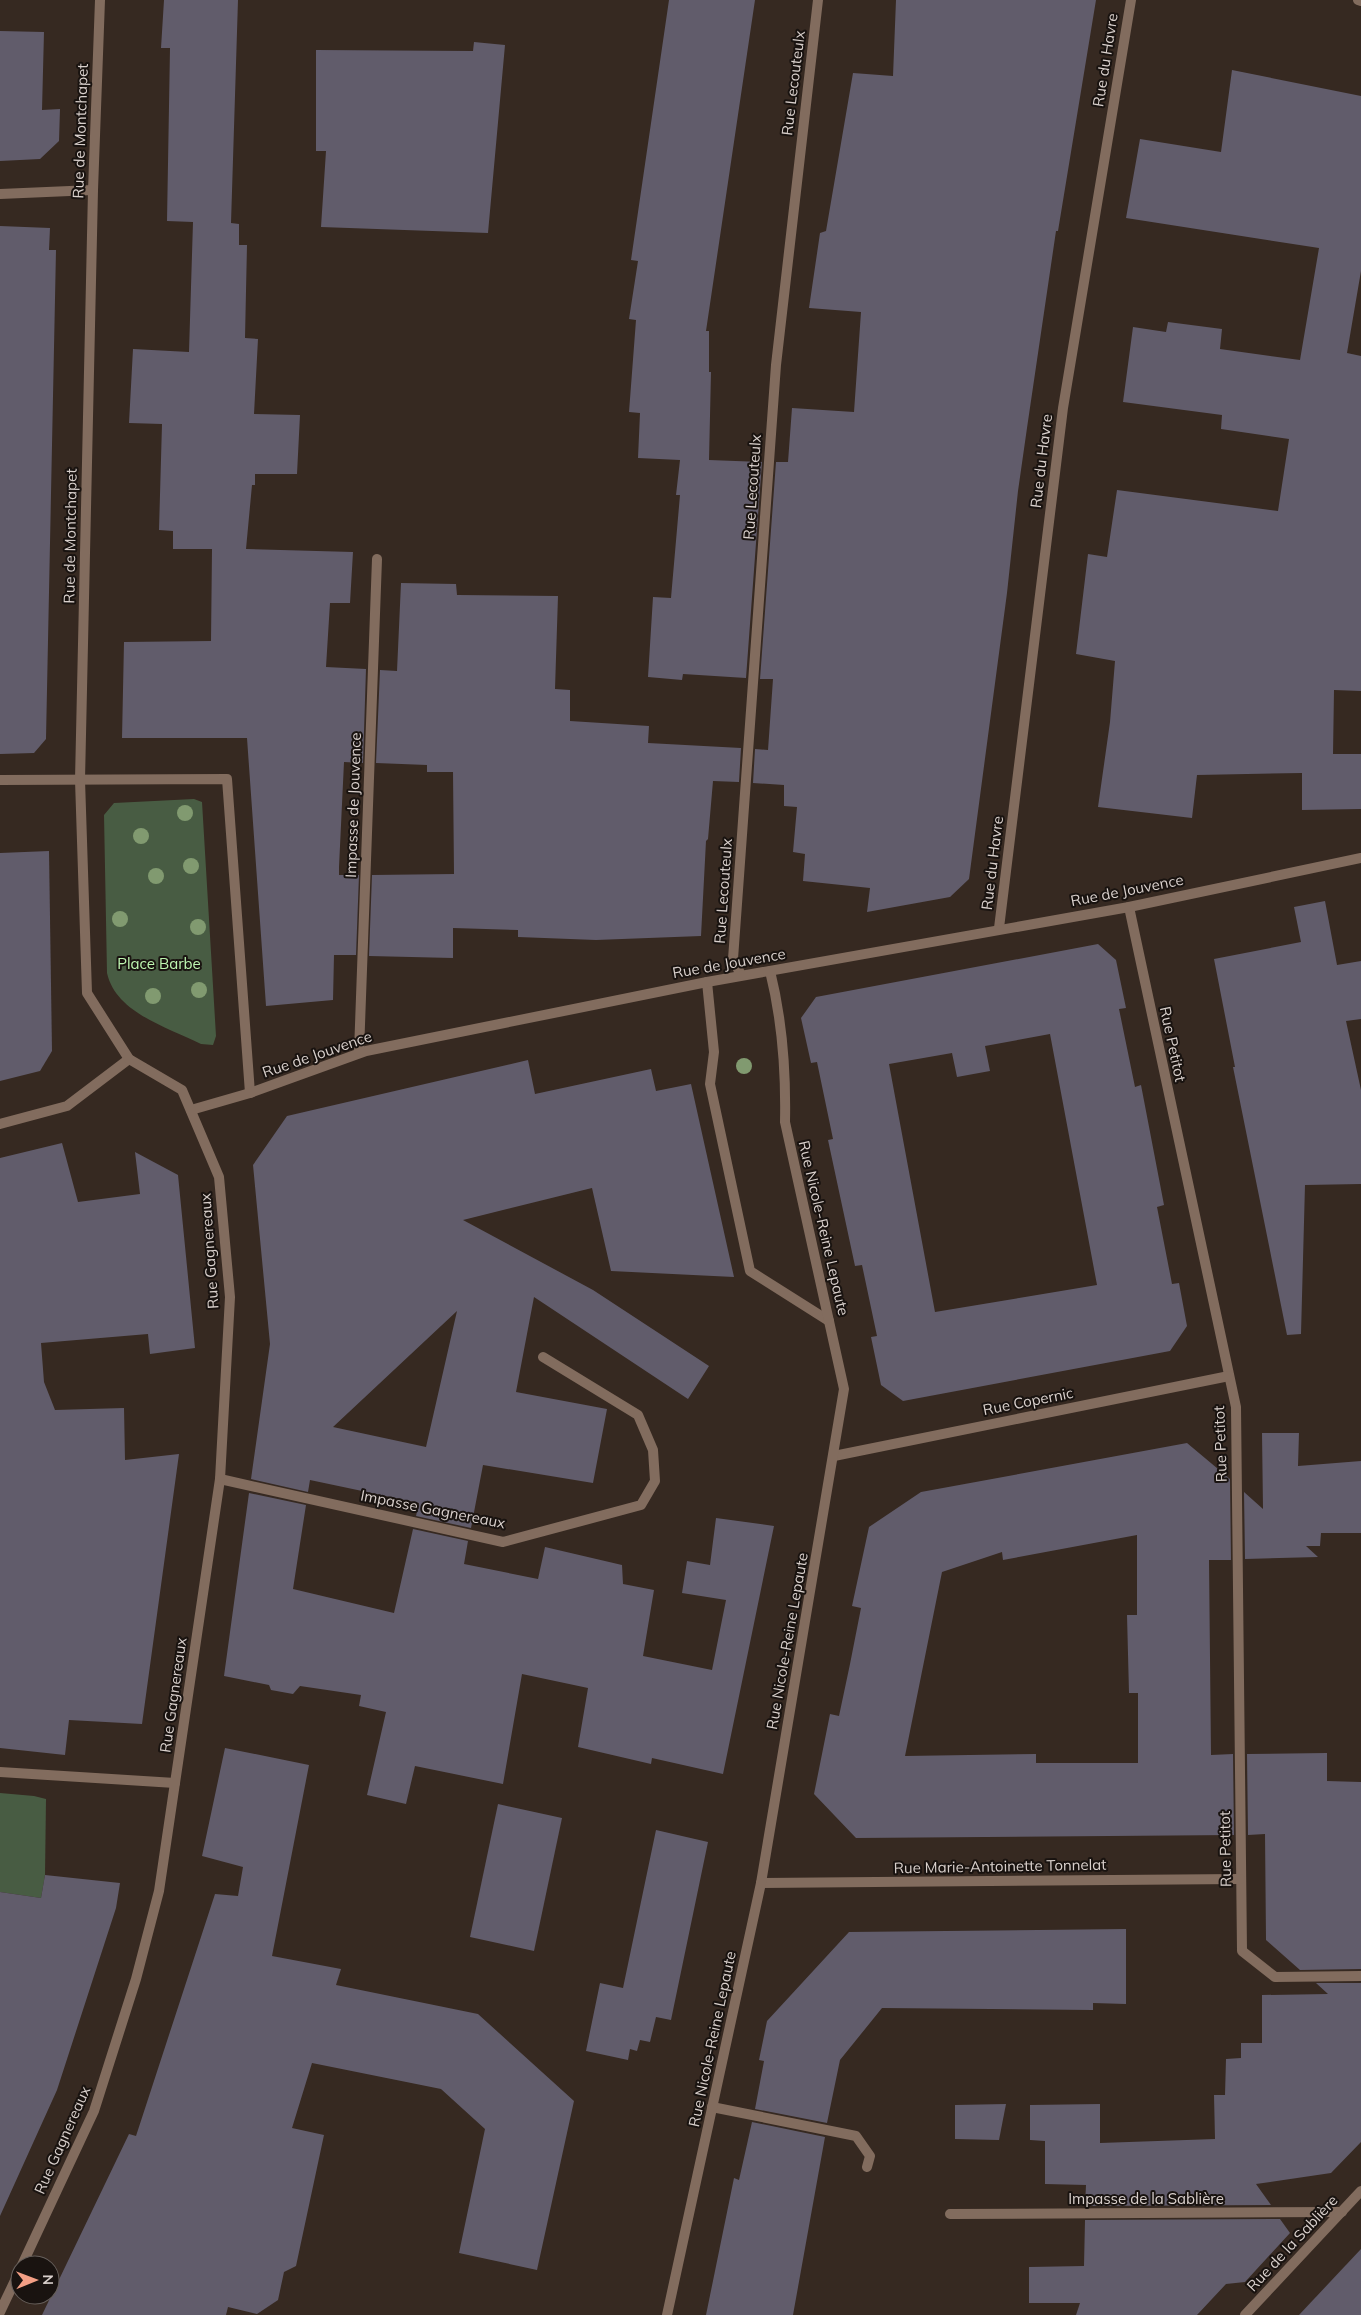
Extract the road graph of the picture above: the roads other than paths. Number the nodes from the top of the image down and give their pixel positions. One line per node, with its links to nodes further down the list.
1 (100, 0): 4 (street, Rue de Montchapet)
2 (818, 0): 13 (street, Rue Lecouteulx)
3 (1131, 0): 11 (street, Rue du Havre)
4 (93, 190): 5 (street); 8 (street, Rue de Montchapet)
5 (0, 194)
6 (377, 559): 15 (street, Impasse de Jouvence)
7 (0, 780): 8 (street)
8 (80, 780): 16 (street, Rue de Montchapet); 17 (street)
9 (1361, 858): 10 (street, Rue de Jouvence)
10 (1129, 907): 11 (street, Rue de Jouvence); 22 (street, Rue Petitot)
11 (999, 928): 12 (street, Rue de Jouvence)
12 (770, 971): 13 (street, Rue de Jouvence); 20 (street, Rue Nicole-Reine Lepaute)
13 (741, 976): 14 (street, Rue de Jouvence)
14 (707, 982): 15 (street, Rue de Jouvence); 20 (street)
15 (360, 1052): 17 (street, Rue de Jouvence)
16 (129, 1060): 18 (street); 19 (street)
17 (250, 1093): 18 (street, Rue de Jouvence)
18 (191, 1110): 24 (street, Rue Gagnereaux)
19 (0, 1124)
20 (829, 1321): 23 (street, Rue Nicole-Reine Lepaute)
21 (542, 1357): 24 (street, Impasse Gagnereaux)
22 (1229, 1376): 23 (street, Rue Copernic); 27 (street, Rue Petitot)
23 (834, 1456): 28 (street, Rue Nicole-Reine Lepaute)
24 (220, 1479): 26 (street, Rue Gagnereaux)
25 (0, 1772): 26 (street)
26 (175, 1783): 35 (street, Rue Gagnereaux)
27 (1240, 1879): 28 (street, Rue Marie-Antoinette Tonnelat); 29 (street, Rue Petitot)
28 (761, 1884): 30 (street, Rue Nicole-Reine Lepaute)
29 (1361, 1976)
30 (712, 2107): 31 (street); 38 (street, Rue Nicole-Reine Lepaute)
31 (867, 2168)
32 (1361, 2191): 33 (street, Rue de la Sablière)
33 (1342, 2212): 34 (street, Impasse de la Sablière); 39 (street, Rue de la Sablière)
34 (950, 2214)
35 (27, 2255)
36 (10, 2291): 37 (street)
37 (0, 2312)
38 (667, 2315)
39 (1245, 2315)

